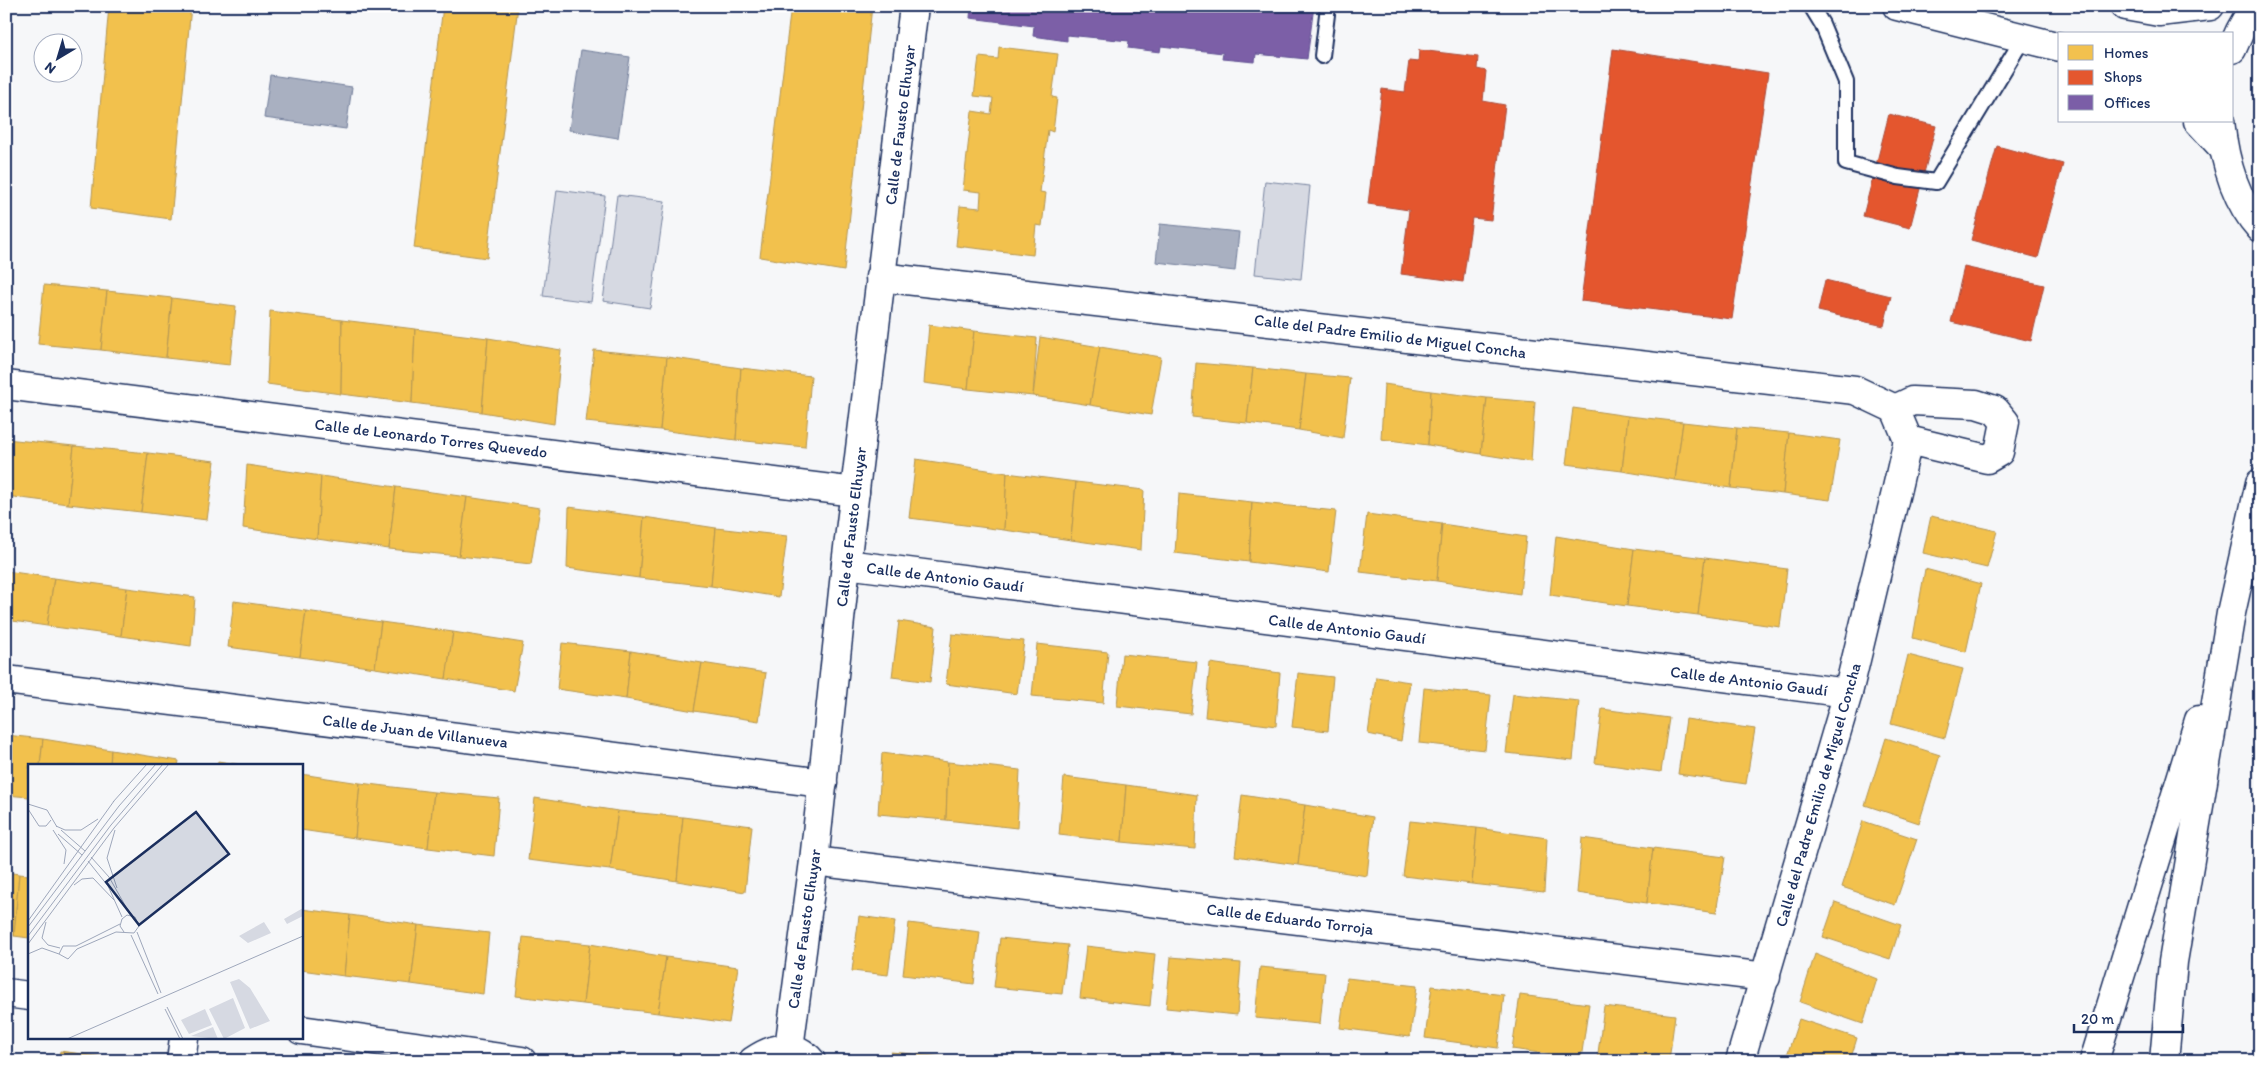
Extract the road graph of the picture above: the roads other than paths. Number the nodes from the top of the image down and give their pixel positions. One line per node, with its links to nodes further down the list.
1 (914, 6): 16 (street, Calle de Fausto Elhuyar)
2 (1328, 6): 11 (lane)
3 (1811, 6): 8 (lane)
4 (1897, 6): 8 (street)
5 (2125, 6): 6 (street)
6 (2210, 6)
7 (2254, 6): 9 (street)
8 (2024, 37): 10 (street)
9 (2234, 44)
10 (2058, 46)
11 (1322, 56)
12 (2199, 122): 14 (street)
13 (2220, 122): 14 (street)
14 (2223, 148): 15 (street)
15 (2260, 228)
16 (880, 277): 18 (street, Calle del Padre Emilio de Miguel Concha); 21 (street, Calle de Fausto Elhuyar)
17 (6, 385): 21 (street, Calle de Leonardo Torres Quevedo)
18 (1895, 410): 19 (street); 19 (street)
19 (1908, 440): 25 (street, Calle del Padre Emilio de Miguel Concha)
20 (2260, 483): 23 (street)
21 (855, 492): 22 (street, Calle de Fausto Elhuyar)
22 (846, 564): 25 (street, Calle de Antonio Gaudí); 26 (street, Calle de Fausto Elhuyar)
23 (2231, 613): 39 (street); 40 (street)
24 (6, 680): 26 (street, Calle de Juan de Villanueva)
25 (1848, 693): 28 (street, Calle del Padre Emilio de Miguel Concha)
26 (823, 783): 27 (street, Calle de Fausto Elhuyar)
27 (814, 861): 28 (street, Calle de Eduardo Torroja); 33 (street, Calle de Fausto Elhuyar)
28 (1766, 977): 38 (street, Calle del Padre Emilio de Miguel Concha)
29 (6, 994): 30 (street)
30 (28, 996)
31 (302, 1030): 34 (street)
32 (184, 1040): 35 (street)
33 (800, 1054): 37 (street)
34 (477, 1058): 36 (street)
35 (181, 1061)
36 (522, 1061)
37 (753, 1061)
38 (1740, 1061)
39 (2094, 1061)
40 (2164, 1061)

